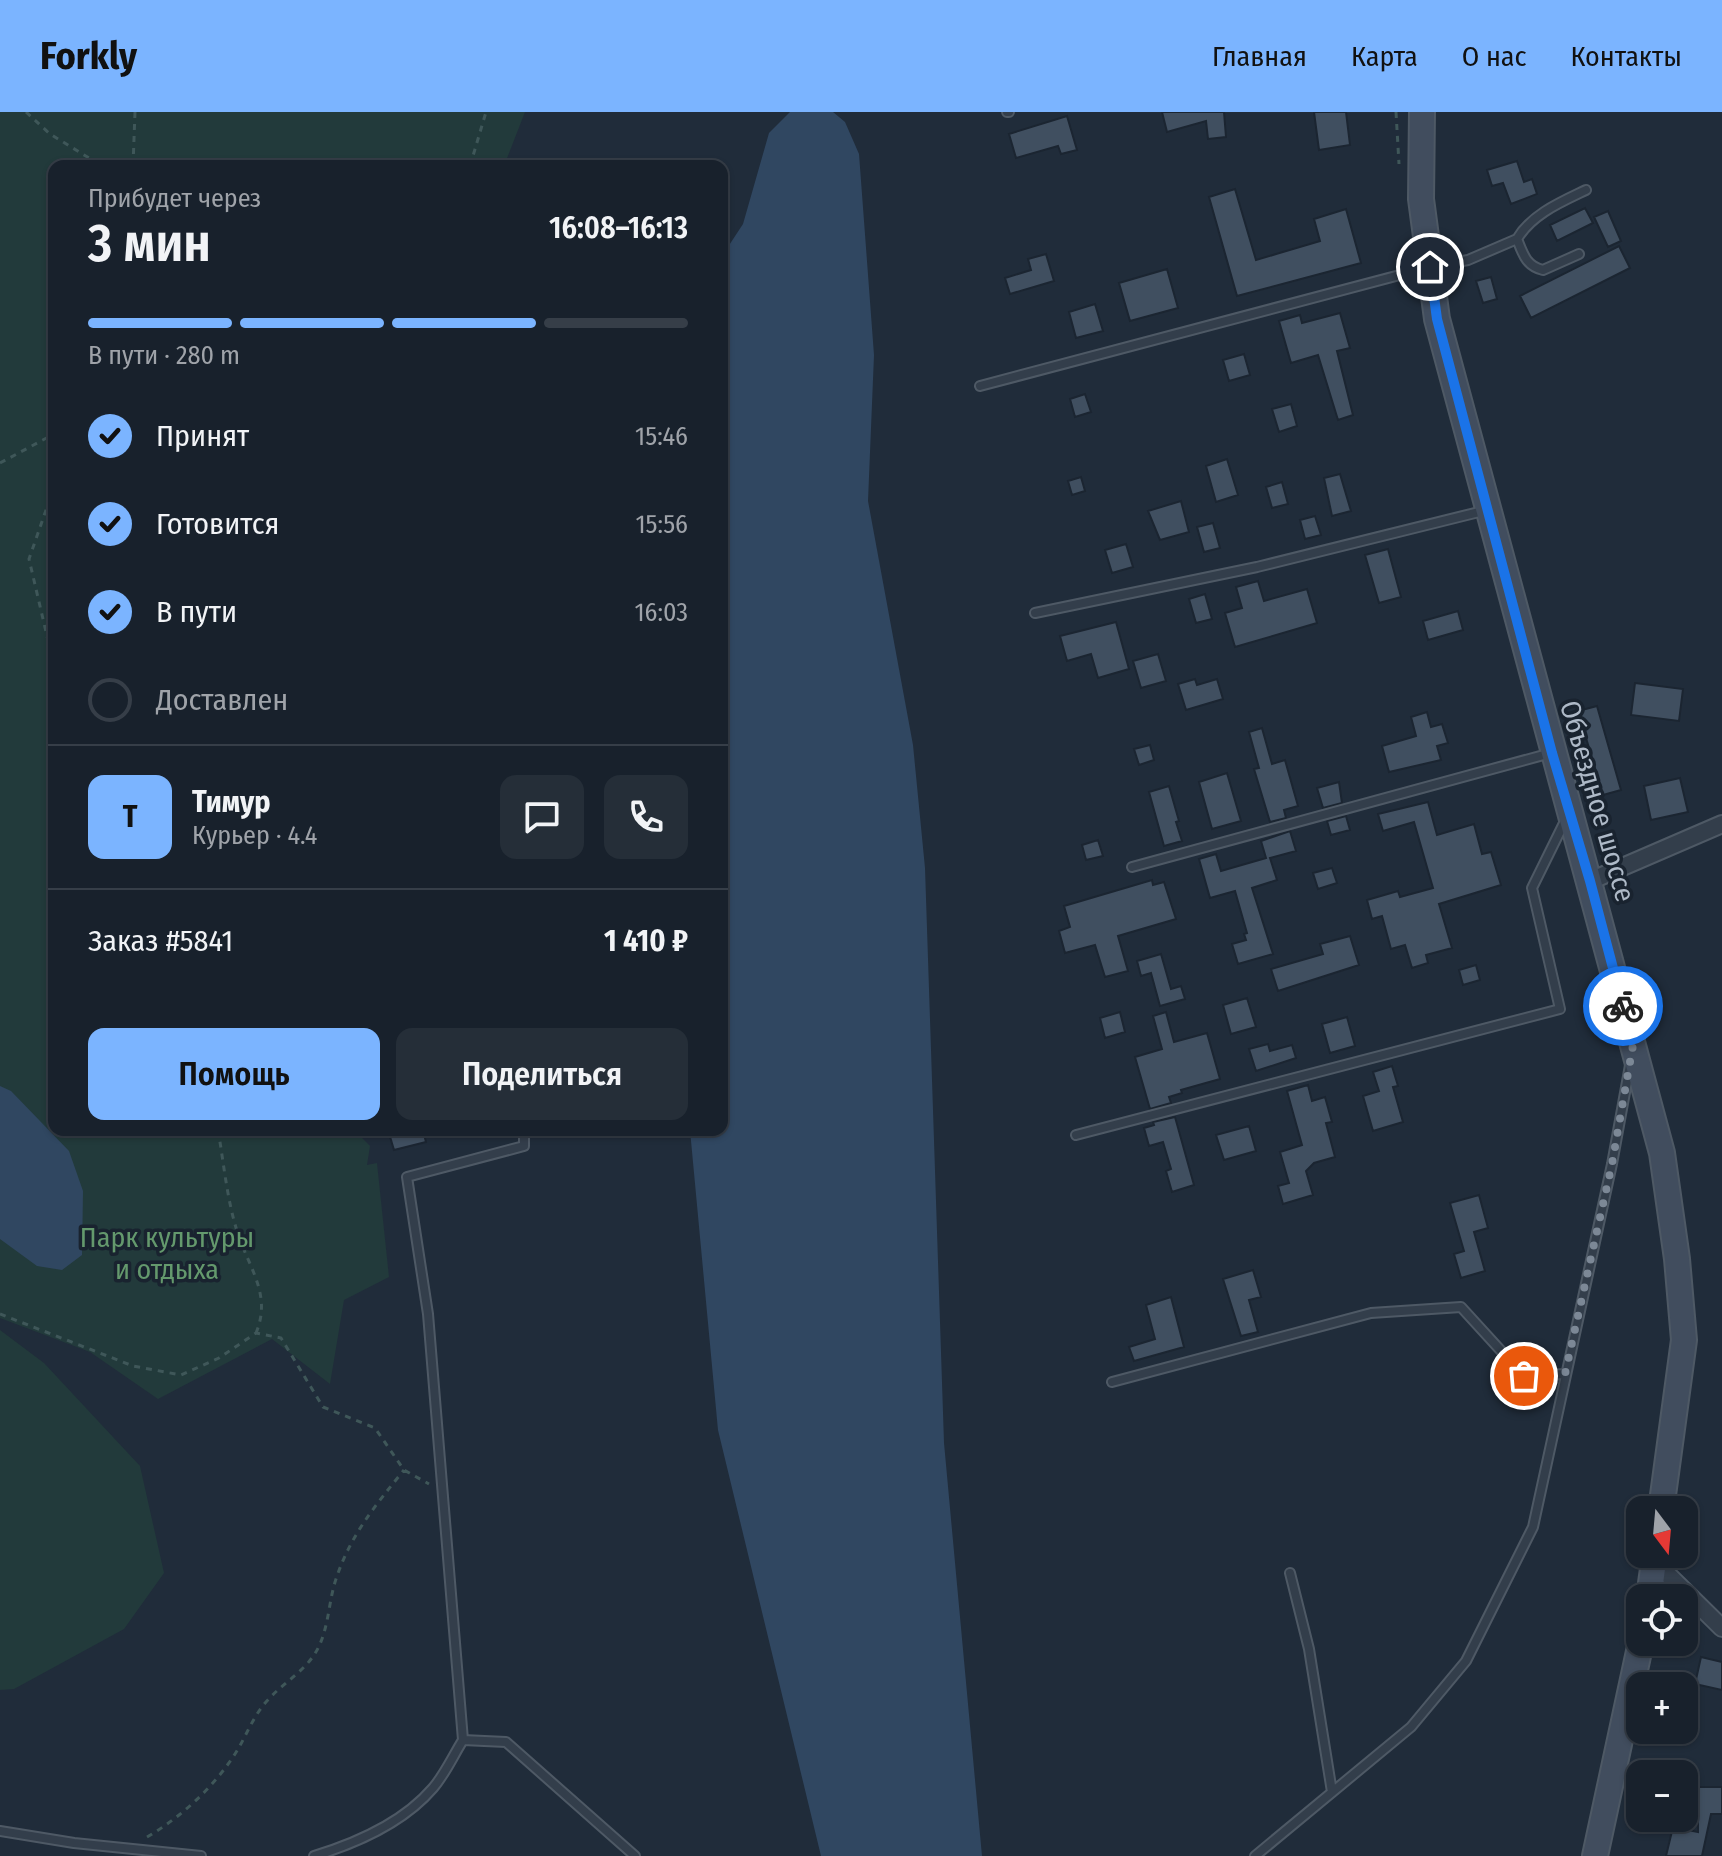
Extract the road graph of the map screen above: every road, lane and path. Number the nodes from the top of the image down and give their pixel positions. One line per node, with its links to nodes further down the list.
1 (26, 112): 5 (path)
2 (135, 112): 6 (path)
3 (486, 112): 7 (path)
4 (1420, 114): 11 (main road, Объездное шоссе)
5 (92, 160)
6 (133, 160)
7 (472, 160)
8 (1586, 190): 9 (lane)
9 (1517, 239): 10 (lane); 11 (lane)
10 (1579, 254)
11 (1430, 267): 12 (lane); 16 (main road, Объездное шоссе)
12 (980, 386)
13 (48, 437): 14 (path)
14 (0, 463)
15 (48, 504): 18 (path)
16 (1488, 510): 17 (lane); 19 (main road, Объездное шоссе)
17 (1035, 613)
18 (48, 640)
19 (1552, 753): 20 (main road, Объездное шоссе); 22 (lane)
20 (1569, 811): 23 (main road, Объездное шоссе); 25 (lane)
21 (1722, 824): 23 (street)
22 (1132, 867)
23 (1590, 881): 24 (main road, Объездное шоссе)
24 (1633, 1045): 30 (lane); 34 (main road, Объездное шоссе)
25 (1076, 1135)
26 (219, 1136): 29 (path)
27 (524, 1136): 33 (lane)
28 (0, 1314): 29 (path)
29 (256, 1333): 32 (path)
30 (1565, 1374): 31 (lane); 40 (lane)
31 (1112, 1382)
32 (404, 1470): 33 (path); 42 (path)
33 (443, 1492): 39 (lane)
34 (1663, 1496)
35 (1664, 1568): 37 (street)
36 (1290, 1573): 40 (lane)
37 (1722, 1628)
38 (1638, 1656): 47 (main road)
39 (463, 1740): 44 (lane); 45 (lane)
40 (1332, 1792): 46 (lane)
41 (0, 1831): 42 (lane)
42 (127, 1849): 43 (lane)
43 (201, 1856)
44 (314, 1856)
45 (635, 1856)
46 (1255, 1856)
47 (1595, 1856)

